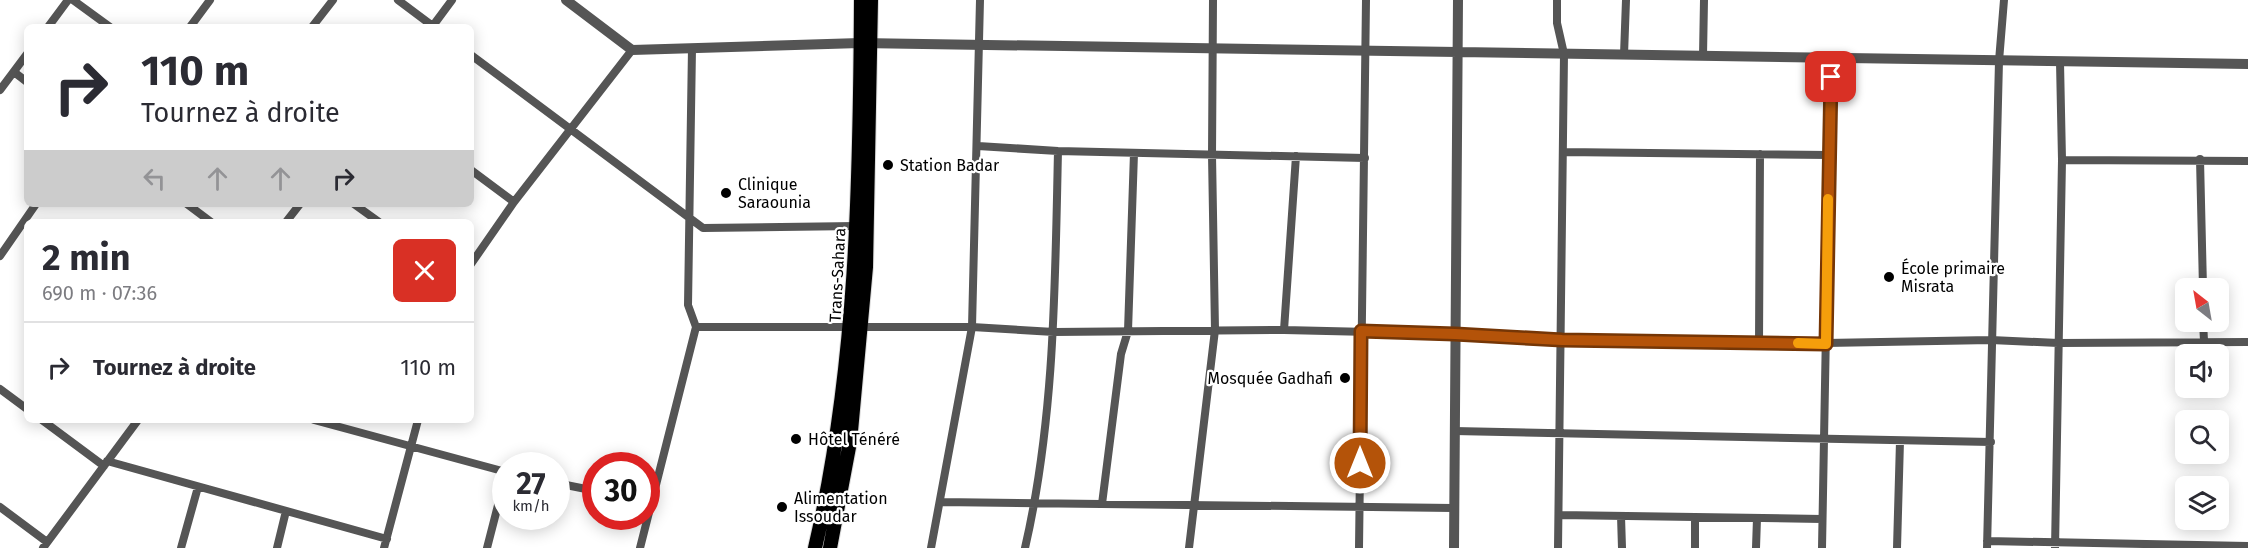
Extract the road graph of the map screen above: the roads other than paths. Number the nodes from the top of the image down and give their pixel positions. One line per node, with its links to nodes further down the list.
1 (68, 0): 18 (street)
2 (73, 0): 19 (street)
3 (210, 0): 20 (street)
4 (333, 0): 21 (street)
5 (398, 0): 22 (street)
6 (452, 0): 23 (street)
7 (566, 0): 28 (street)
8 (861, 0): 24 (main road, Trans-Sahara)
9 (871, 0): 24 (main road, Trans-Sahara)
10 (980, 0): 25 (street)
11 (1213, 0): 27 (street)
12 (1366, 0): 29 (street)
13 (1458, 0): 30 (street)
14 (1557, 0): 31 (street)
15 (1626, 0): 32 (street)
16 (1704, 0): 33 (street)
17 (2004, 0): 37 (street)
18 (50, 24)
19 (106, 24)
20 (192, 24)
21 (314, 24)
22 (429, 24)
23 (435, 24)
24 (865, 43): 25 (street); 26 (street); 57 (main road, Trans-Sahara)
25 (979, 45): 27 (street); 44 (street)
26 (692, 48): 28 (street); 62 (street)
27 (1212, 48): 29 (street); 48 (street)
28 (632, 50): 43 (street)
29 (1366, 51): 30 (street); 52 (street)
30 (1457, 52): 31 (street); 80 (street)
31 (1564, 54): 32 (street); 46 (street)
32 (1624, 55): 33 (street)
33 (1703, 56): 36 (street)
34 (474, 57): 43 (street)
35 (24, 58): 40 (street)
36 (1831, 58): 37 (street); 50 (street)
37 (1999, 61): 38 (street); 82 (street)
38 (2060, 62): 39 (street); 54 (street)
39 (2248, 64)
40 (14, 72): 41 (street); 42 (street)
41 (24, 80)
42 (0, 90)
43 (571, 129): 58 (street); 62 (street)
44 (978, 146): 45 (street); 73 (street)
45 (1058, 151): 47 (street); 78 (street)
46 (1563, 152): 49 (street); 81 (street)
47 (1134, 153): 48 (street); 76 (street)
48 (1212, 154): 51 (street); 74 (street)
49 (1760, 154): 50 (street); 85 (street)
50 (1829, 155): 87 (street)
51 (1296, 156): 52 (street); 75 (street)
52 (1365, 158): 77 (street)
53 (2200, 159): 54 (street); 55 (street); 70 (street)
54 (2062, 160): 86 (street)
55 (2248, 161)
56 (474, 172): 58 (street)
57 (862, 200): 67 (main road, Trans-Sahara); 71 (main road, Trans-Sahara)
58 (514, 201): 69 (street)
59 (191, 207): 63 (street)
60 (298, 207): 64 (street)
61 (358, 207): 65 (street)
62 (689, 216): 67 (street); 72 (street)
63 (207, 219)
64 (288, 219)
65 (375, 219)
66 (24, 221): 68 (street)
67 (856, 226): 71 (main road, Trans-Sahara)
68 (0, 256)
69 (474, 260)
70 (2203, 278)
71 (856, 326): 72 (street); 73 (street); 128 (main road, Trans-Sahara); 129 (main road, Trans-Sahara)
72 (696, 327): 100 (street)
73 (972, 327): 78 (street); 104 (street)
74 (1215, 330): 75 (street); 76 (street); 107 (street)
75 (1284, 330): 77 (street)
76 (1128, 331): 78 (street); 106 (street)
77 (1361, 331): 80 (street); 109 (street)
78 (1054, 332): 105 (street)
79 (2204, 332): 83 (street)
80 (1455, 334): 81 (street); 94 (street)
81 (1562, 340): 85 (street); 95 (street)
82 (1991, 340): 86 (street); 87 (street); 98 (street)
83 (2204, 341): 84 (street); 86 (street)
84 (2248, 342)
85 (1759, 343): 87 (street)
86 (2058, 343): 122 (street)
87 (1826, 344): 96 (street)
88 (0, 389): 89 (street)
89 (24, 407)
90 (46, 423): 101 (street)
91 (136, 423): 101 (street)
92 (325, 423): 99 (street)
93 (417, 423): 99 (street)
94 (1454, 431): 95 (street); 110 (street)
95 (1560, 433): 96 (street); 112 (street)
96 (1824, 439): 97 (street); 116 (street)
97 (1900, 441): 98 (street); 140 (street)
98 (1991, 442): 120 (street)
99 (411, 446): 102 (street); 119 (street)
100 (660, 461)
101 (106, 464): 103 (street); 121 (street)
102 (492, 469)
103 (198, 487): 111 (street); 124 (street)
104 (940, 502): 105 (street); 130 (street)
105 (1036, 503): 106 (street); 131 (street)
106 (1102, 504): 107 (street)
107 (1194, 505): 109 (street); 132 (street)
108 (0, 507): 121 (street)
109 (1360, 507): 110 (street); 133 (street)
110 (1453, 508): 134 (street)
111 (286, 511): 119 (street); 125 (street)
112 (1559, 515): 113 (street); 135 (street)
113 (1622, 516): 114 (street); 136 (street)
114 (1695, 517): 115 (street); 137 (street)
115 (1757, 518): 116 (street); 138 (street)
116 (1822, 519): 139 (street)
117 (492, 528): 126 (street)
118 (644, 530): 127 (street)
119 (386, 543)
120 (1987, 544): 122 (street)
121 (45, 545)
122 (2055, 546): 123 (street)
123 (2248, 546)
124 (181, 548)
125 (277, 548)
126 (487, 548)
127 (640, 548)
128 (815, 548)
129 (830, 548)
130 (931, 548)
131 (1025, 548)
132 (1189, 548)
133 (1359, 548)
134 (1454, 548)
135 (1558, 548)
136 (1622, 548)
137 (1695, 548)
138 (1756, 548)
139 (1822, 548)
140 (1897, 548)

